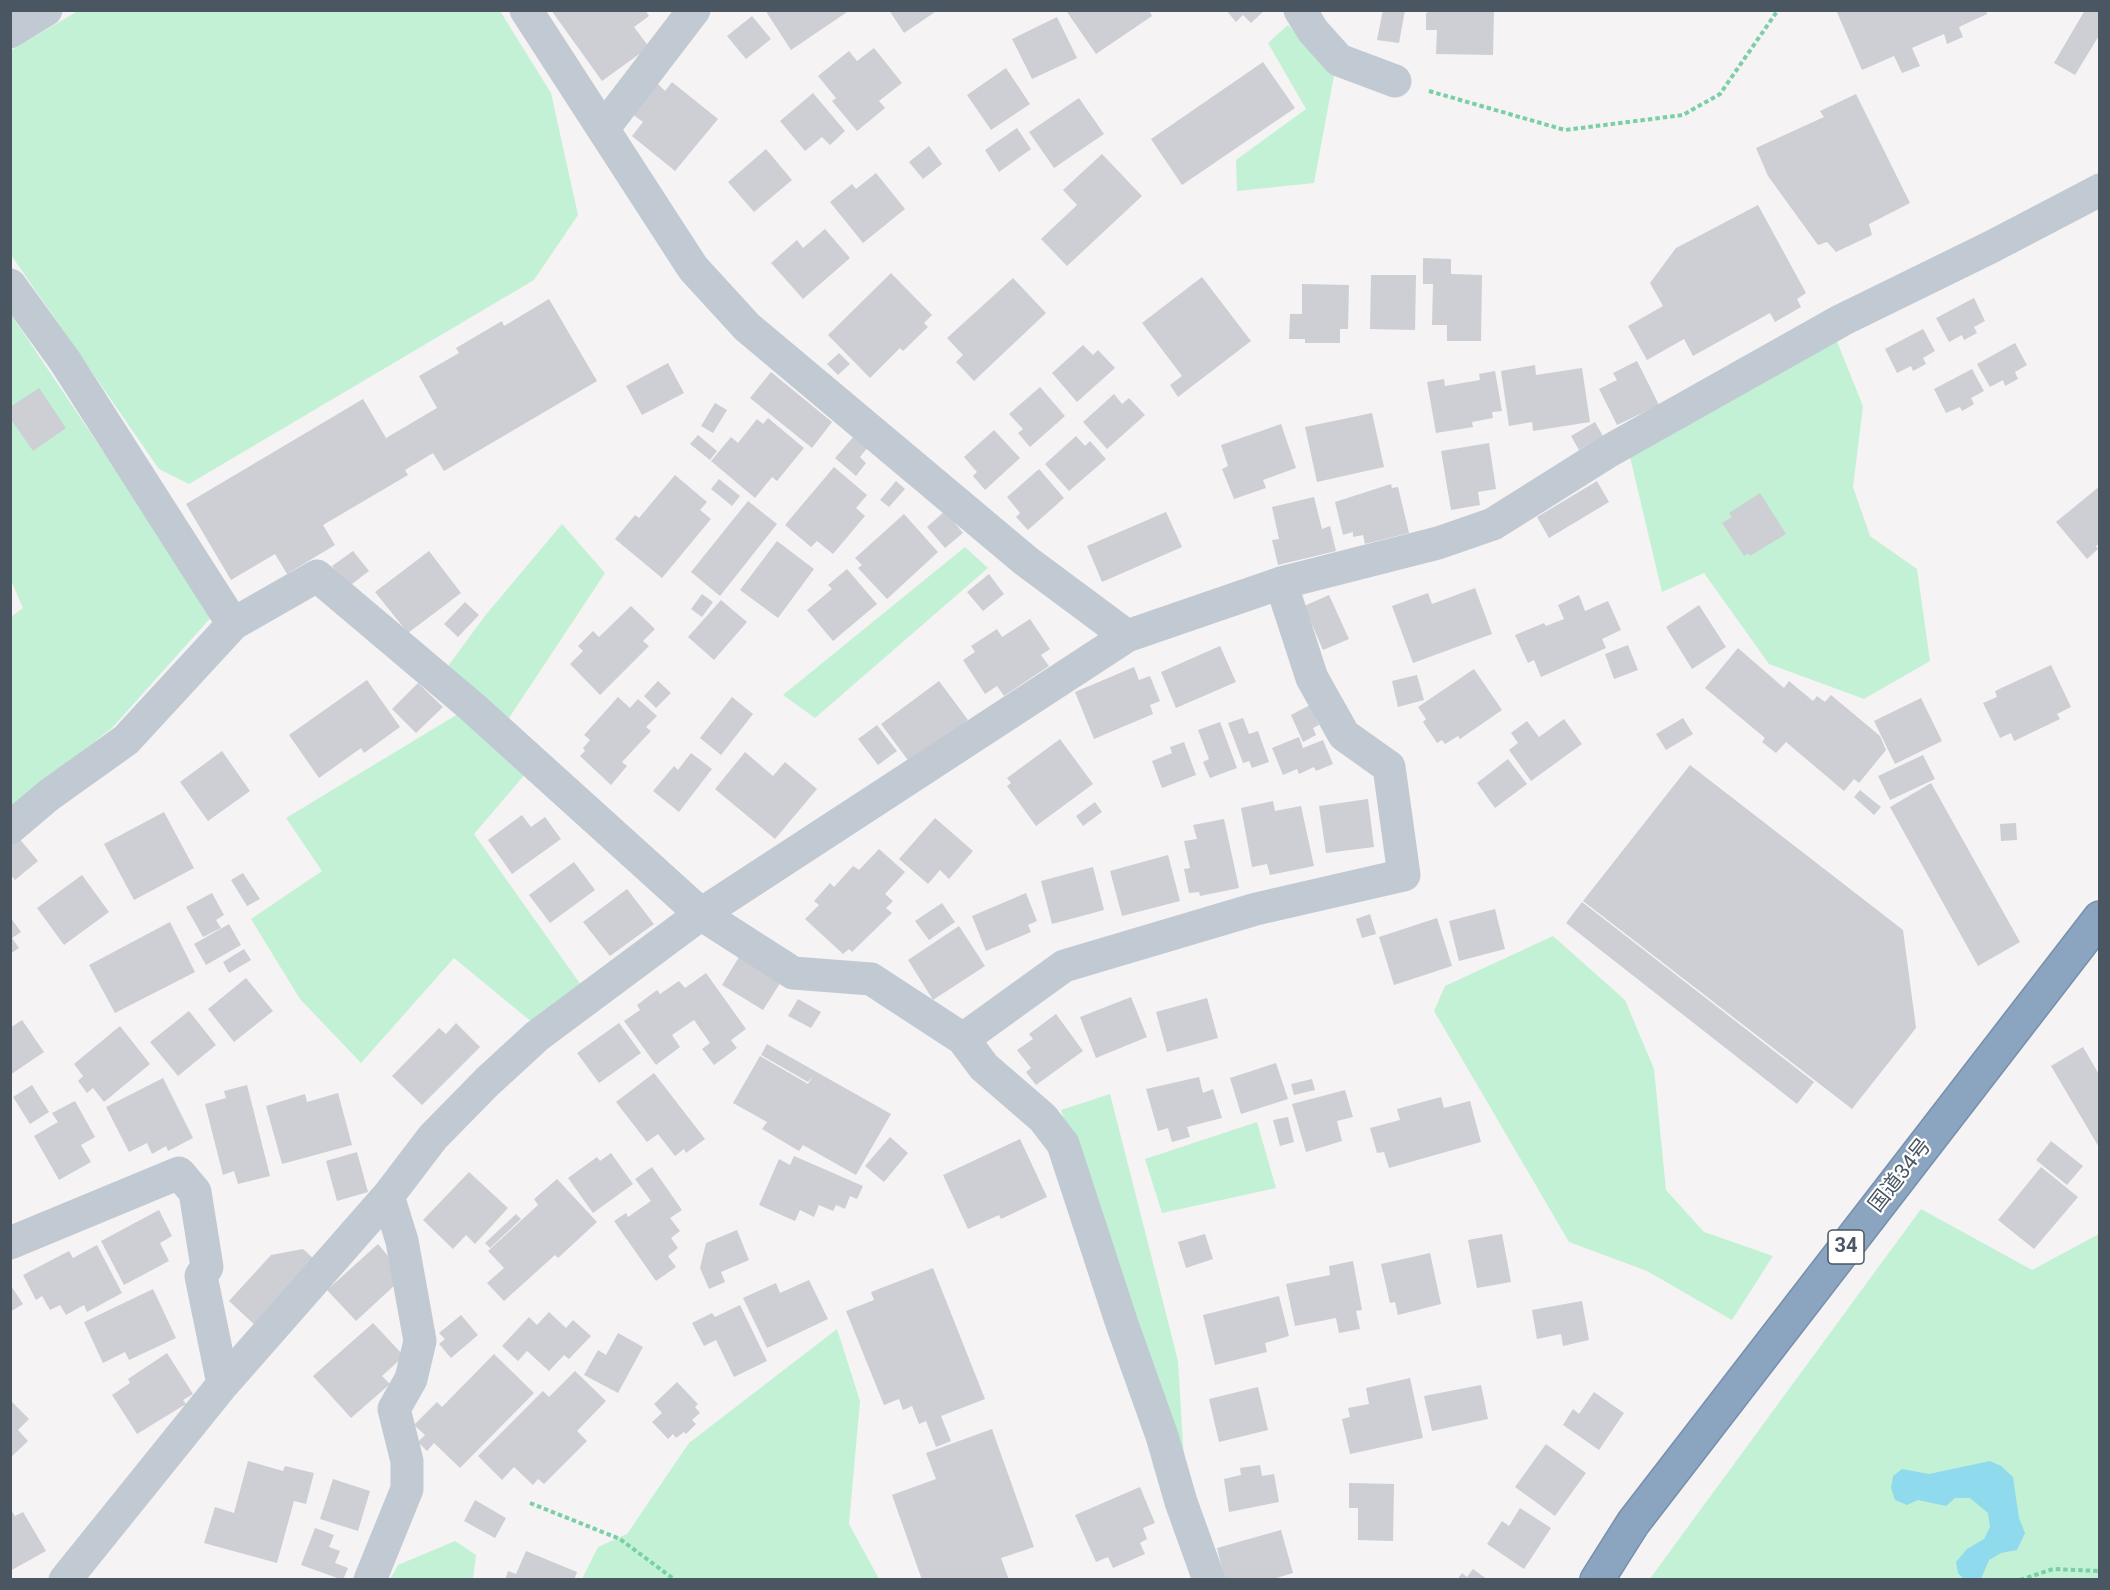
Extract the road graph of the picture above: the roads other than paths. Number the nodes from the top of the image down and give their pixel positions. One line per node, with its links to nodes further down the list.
1 (46, 10): 5 (street)
2 (526, 10): 7 (street)
3 (694, 10): 7 (street)
4 (1300, 10): 6 (street)
5 (10, 32)
6 (1395, 81)
7 (603, 129): 12 (street)
8 (2100, 190): 10 (street)
9 (10, 285): 11 (street)
10 (1281, 583): 12 (street); 16 (street)
11 (233, 624): 13 (street); 14 (street)
12 (1127, 636): 14 (street)
13 (10, 828)
14 (701, 914): 16 (street); 17 (street)
15 (2100, 918): 23 (highway, 国道34号 / 34)
16 (963, 1039): 22 (street)
17 (388, 1196): 19 (street); 21 (street)
18 (10, 1243): 19 (street)
19 (223, 1384): 20 (street)
20 (65, 1580)
21 (370, 1580)
22 (1209, 1580)
23 (1597, 1580)

